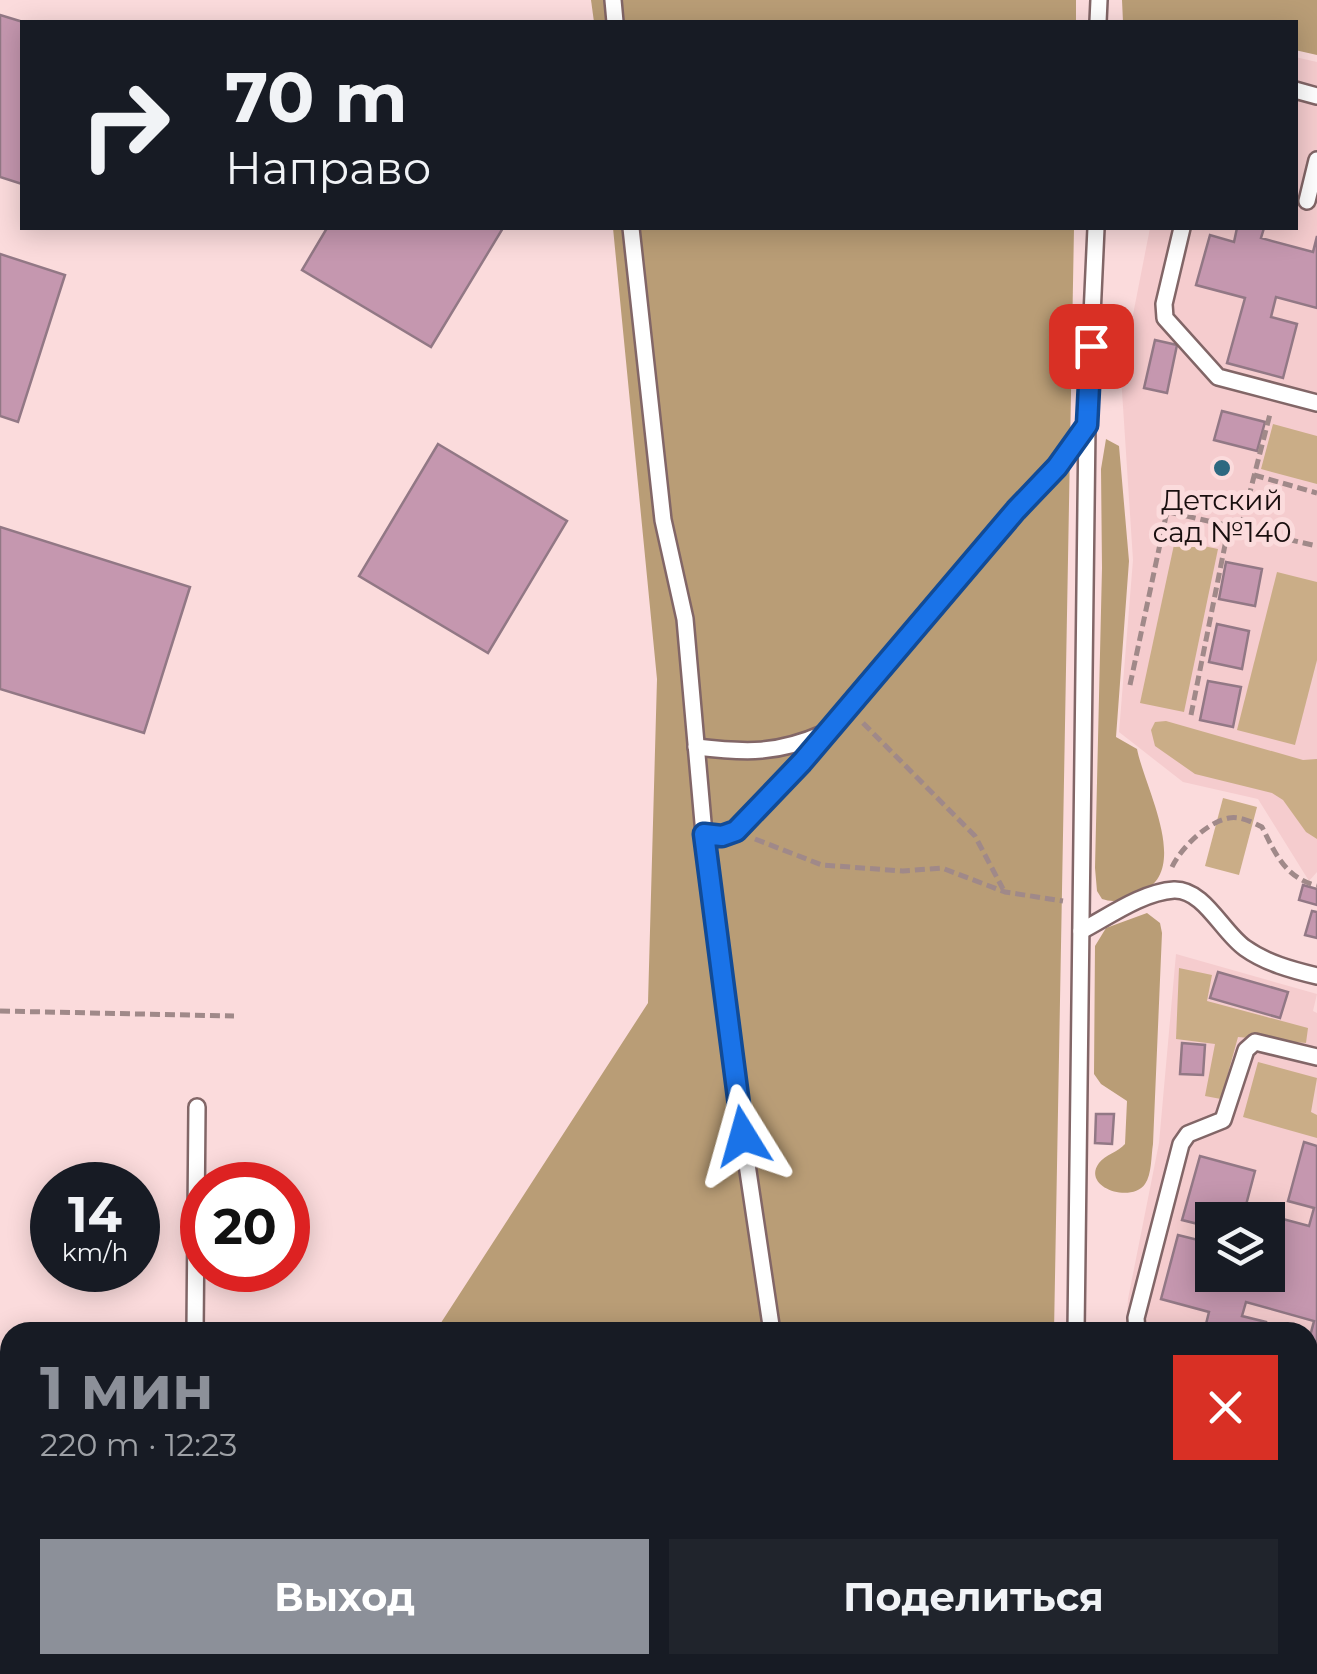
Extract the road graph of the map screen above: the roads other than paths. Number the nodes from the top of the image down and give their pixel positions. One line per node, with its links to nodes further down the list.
1 (1317, 160): 2 (lane)
2 (1307, 202)
3 (631, 230): 9 (lane)
4 (1096, 230): 7 (lane)
5 (1182, 230): 6 (lane)
6 (1317, 403)
7 (1087, 425): 8 (lane); 11 (lane)
8 (829, 731): 9 (lane); 10 (lane)
9 (696, 747): 10 (lane)
10 (704, 834): 16 (lane)
11 (1081, 931): 12 (lane); 17 (lane)
12 (1317, 976)
13 (1317, 1057): 18 (lane)
14 (197, 1107): 15 (lane)
15 (194, 1322)
16 (771, 1322)
17 (1076, 1322)
18 (1136, 1322)

